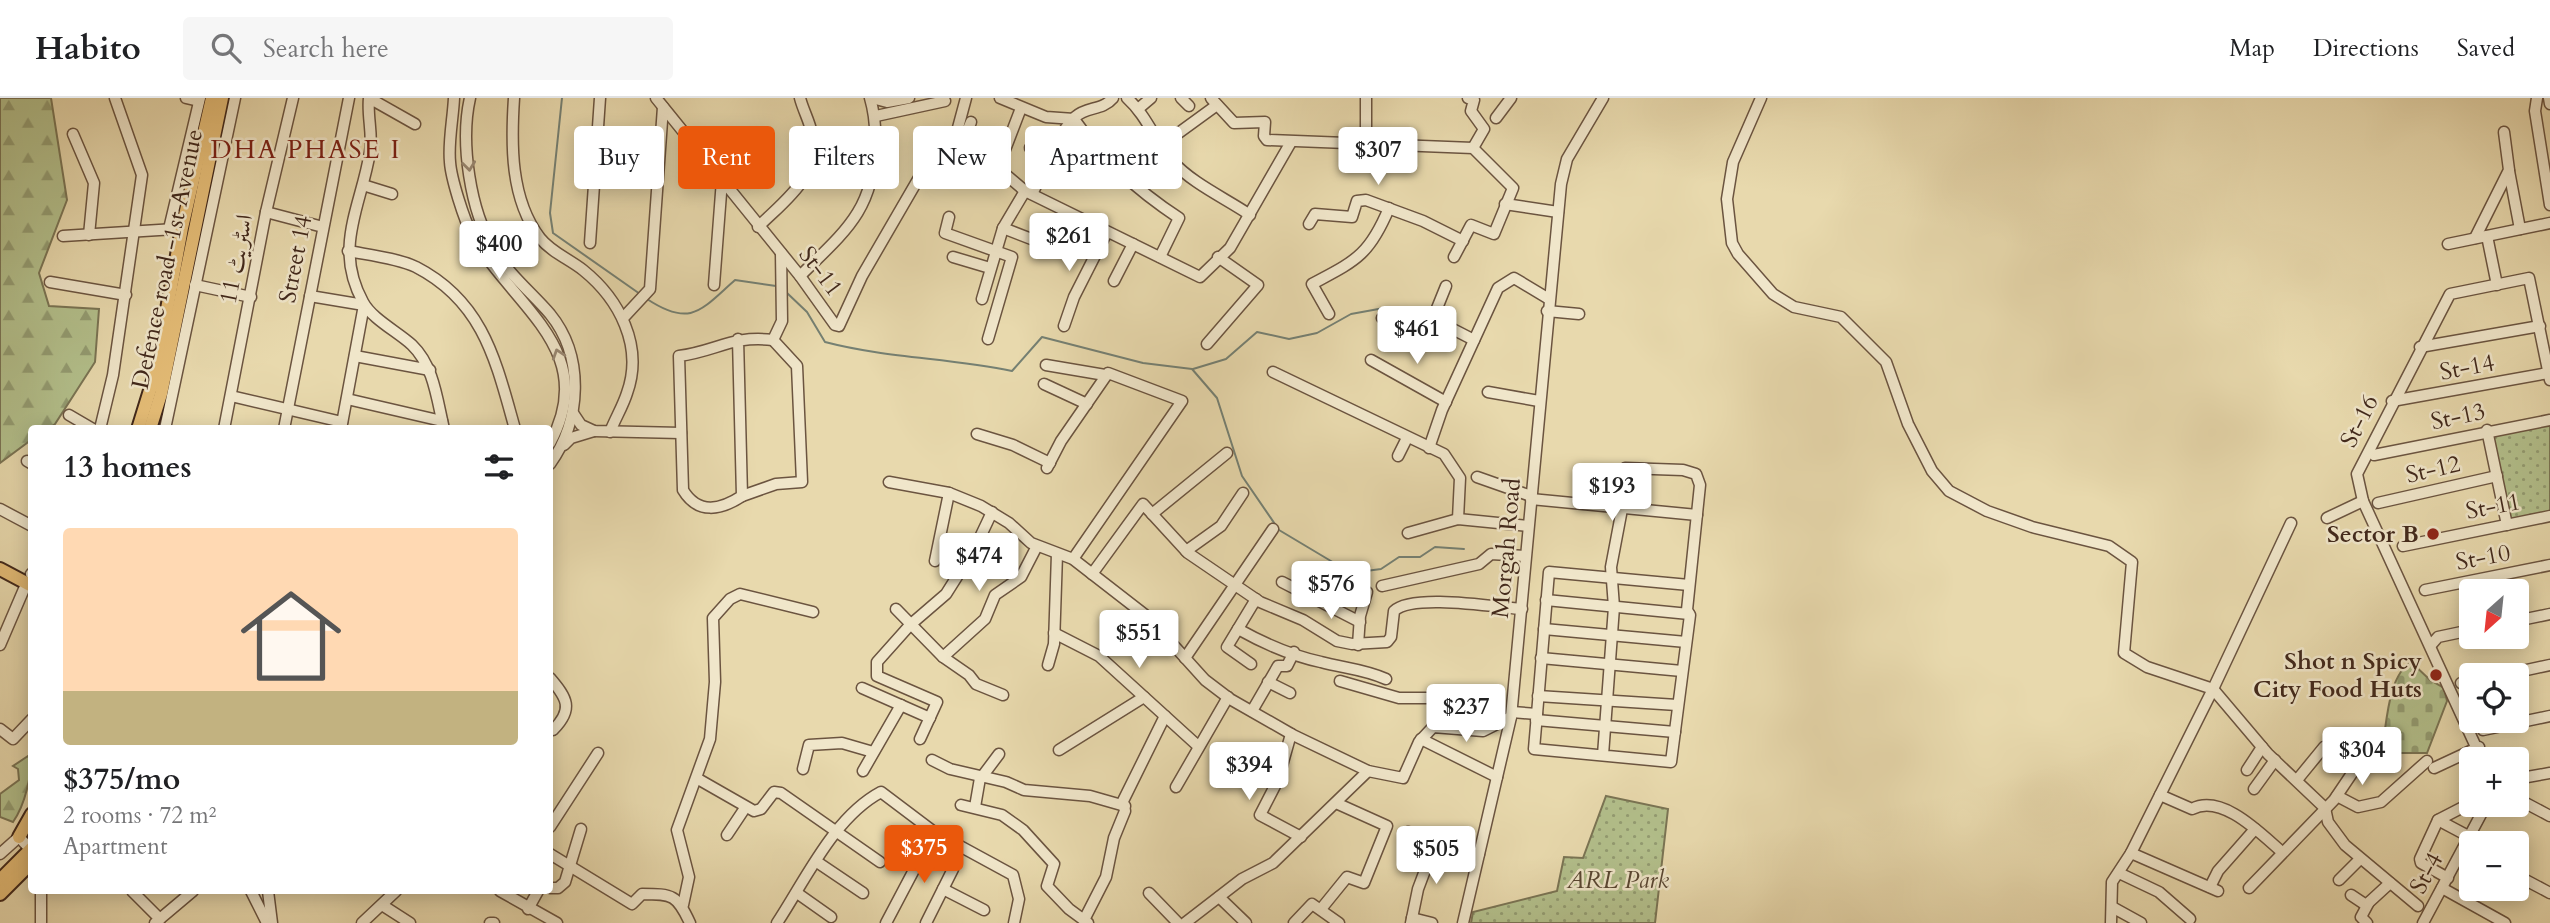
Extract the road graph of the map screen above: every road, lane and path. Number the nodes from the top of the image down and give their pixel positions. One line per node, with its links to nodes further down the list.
1 (115, 98): 72 (street)
2 (187, 98): 25 (street)
3 (222, 98): 91 (main road, Defence road -1st Avenue)
4 (235, 98): 96 (street)
5 (293, 98): 60 (street, اسٹریٹ 11)
6 (349, 98): 67 (street, Street 14)
7 (454, 98): 74 (street)
8 (470, 98): 70 (street, one-way to 70)
9 (514, 98): 109 (street)
10 (600, 98): 80 (street)
11 (800, 98): 66 (street)
12 (871, 98): 13 (street); 33 (street)
13 (909, 98)
14 (966, 98): 36 (street, St-11)
15 (1000, 98): 31 (street)
16 (1113, 98): 34 (street)
17 (1127, 98): 32 (street)
18 (1151, 98): 32 (street)
19 (1366, 98): 47 (street)
20 (1468, 98): 48 (street)
21 (1511, 98): 35 (street)
22 (1761, 98): 242 (street)
23 (2537, 98): 58 (street)
24 (2549, 98): 30 (street)
25 (204, 99): 69 (main road)
26 (1598, 100): 61 (street, Morgah Road)
27 (945, 101): 33 (street)
28 (1214, 101): 43 (street); 46 (street)
29 (659, 102): 38 (street, St-11); 109 (street)
30 (2550, 104)
31 (1021, 108): 34 (street); 55 (street)
32 (1138, 109): 42 (street)
33 (876, 116): 93 (street)
34 (1074, 118): 41 (street); 88 (street)
35 (1496, 118)
36 (967, 119): 39 (street); 40 (street); 93 (street, St-11)
37 (415, 124): 51 (street)
38 (678, 126)
39 (965, 126)
40 (978, 126)
41 (1069, 126)
42 (1149, 126)
43 (1182, 128)
44 (2504, 132): 50 (street)
45 (73, 134): 75 (street)
46 (1291, 142): 47 (street); 62 (street)
47 (1366, 146): 48 (street)
48 (1473, 149): 57 (street)
49 (1182, 169): 62 (street)
50 (2509, 170): 71 (street); 78 (street)
51 (363, 185): 56 (street); 84 (street)
52 (721, 189): 97 (street)
53 (729, 189): 66 (street, St-11)
54 (1031, 189): 55 (street)
55 (1029, 193): 68 (street); 73 (street)
56 (392, 194)
57 (1505, 204): 61 (street); 79 (street)
58 (2550, 205)
59 (1389, 208): 65 (street); 79 (street); 107 (street)
60 (266, 212): 67 (street); 102 (street, اسٹریٹ 11)
61 (1558, 212): 104 (street, Morgah Road)
62 (1250, 215): 89 (street)
63 (949, 217): 85 (street)
64 (2550, 223): 71 (street)
65 (1309, 224)
66 (758, 227): 86 (street, St-11)
67 (323, 228): 101 (street, Street 14)
68 (1003, 228): 83 (street); 85 (street)
69 (176, 229): 72 (street); 91 (main road)
70 (483, 229): 74 (street); 136 (street)
71 (2520, 229): 77 (street)
72 (135, 231): 75 (street); 100 (street)
73 (1107, 232): 81 (street); 112 (street)
74 (471, 233): 154 (street, one-way to 74)
75 (89, 234): 76 (street)
76 (63, 236)
77 (2487, 236): 78 (street); 98 (street)
78 (2474, 238): 82 (street)
79 (1463, 241): 90 (street)
80 (590, 243)
81 (1133, 244): 88 (street); 94 (street)
82 (2448, 244)
83 (1046, 245)
84 (348, 251): 105 (street); 148 (street)
85 (994, 252): 92 (street); 116 (street)
86 (781, 253): 93 (street, St-11); 115 (street)
87 (953, 257): 92 (street)
88 (1160, 257): 89 (street)
89 (1218, 257): 118 (street)
90 (1454, 257)
91 (180, 268): 141 (main road); 142 (main road, Defence road -1st Avenue)
92 (990, 268): 103 (street)
93 (800, 276)
94 (1114, 281)
95 (50, 282): 100 (street)
96 (195, 285): 102 (street); 143 (street)
97 (714, 285)
98 (2497, 285): 113 (street, St-16); 119 (street, St-16)
99 (1446, 286): 111 (street)
100 (126, 295): 140 (street)
101 (310, 296): 105 (street); 135 (street, Street 14)
102 (251, 297): 129 (street, اسٹریٹ 11)
103 (982, 299)
104 (1549, 299): 106 (street, Morgah Road); 117 (street)
105 (364, 305): 120 (street); 123 (street)
106 (1548, 311): 108 (street); 131 (street, Morgah Road)
107 (1329, 314)
108 (1579, 314)
109 (624, 317): 151 (street)
110 (1382, 318): 111 (street)
111 (1433, 319): 117 (street)
112 (1064, 326)
113 (2540, 326): 119 (street); 126 (street)
114 (738, 339): 115 (street); 152 (street); 167 (street)
115 (774, 340): 167 (street)
116 (988, 340)
117 (1474, 340): 133 (street)
118 (1207, 344)
119 (2420, 347): 132 (street, St-16)
120 (355, 356): 123 (street); 130 (street)
121 (1371, 360): 133 (street)
122 (1046, 366): 125 (street)
123 (430, 370): 147 (street)
124 (1273, 372): 155 (street)
125 (1105, 375): 134 (street); 190 (street)
126 (2549, 377): 132 (street, St-14)
127 (1044, 384): 134 (street)
128 (1488, 392): 131 (street)
129 (231, 396): 135 (street); 144 (street, اسٹریٹ 11)
130 (347, 399): 146 (street); 147 (street)
131 (1539, 401): 168 (street, Morgah Road)
132 (2392, 401): 169 (street, St-16)
133 (1446, 402): 157 (street)
134 (1087, 404): 153 (street)
135 (288, 409): 145 (street, Street 14); 146 (street)
136 (573, 413): 150 (street); 156 (street)
137 (69, 415): 139 (street)
138 (2550, 420): 149 (street, St-13)
139 (86, 425)
140 (101, 425)
141 (139, 425)
142 (151, 425)
143 (166, 425)
144 (225, 425)
145 (285, 425)
146 (342, 425)
147 (443, 425)
148 (514, 425)
149 (2487, 430): 159 (street, St-13); 162 (street)
150 (594, 431): 151 (street); 156 (street)
151 (610, 432): 152 (street)
152 (681, 433): 167 (street)
153 (977, 433)
154 (553, 435)
155 (1407, 438): 157 (street); 160 (street)
156 (561, 447): 161 (street)
157 (1429, 448): 178 (street)
158 (1227, 453): 174 (street)
159 (2374, 455)
160 (1398, 456)
161 (553, 459)
162 (2497, 476): 170 (street, St-12); 181 (street)
163 (1476, 477): 168 (street)
164 (889, 482): 165 (street)
165 (948, 493): 173 (street); 191 (street)
166 (1242, 493): 187 (street)
167 (742, 496)
168 (1531, 497): 172 (street); 182 (street, Morgah Road)
169 (2363, 501): 177 (street); 226 (street, St-16)
170 (2378, 503)
171 (0, 509): 180 (street)
172 (1622, 509): 175 (street); 175 (street); 196 (street)
173 (992, 512): 185 (street); 217 (street)
174 (1152, 514): 187 (street); 194 (street)
175 (1697, 515): 199 (street)
176 (2550, 516): 181 (street, St-11)
177 (2327, 518)
178 (1458, 519): 182 (street); 184 (street)
179 (2291, 523): 242 (street)
180 (28, 524)
181 (2507, 525): 186 (street, St-11)
182 (1528, 526): 189 (street, Morgah Road)
183 (1273, 529): 198 (street)
184 (1408, 533)
185 (1037, 546): 188 (street); 228 (street)
186 (2403, 546)
187 (1186, 551): 198 (street)
188 (1057, 554): 190 (street); 220 (street)
189 (1525, 556): 200 (street); 210 (street, Morgah Road)
190 (1073, 559): 194 (street)
191 (935, 561)
192 (2550, 565): 204 (street, St-10)
193 (0, 569): 201 (main road)
194 (1092, 573): 229 (street)
195 (0, 575): 202 (main road)
196 (1611, 578): 199 (street); 207 (street); 208 (street)
197 (1282, 582): 216 (street)
198 (1234, 584): 206 (street); 229 (street)
199 (1689, 585): 212 (street)
200 (1382, 586)
201 (28, 588)
202 (28, 589)
203 (28, 590): 215 (street)
204 (2425, 590)
205 (1367, 592): 216 (street)
206 (1256, 599): 218 (street); 225 (street)
207 (1546, 600): 208 (street); 219 (street)
208 (1614, 607): 212 (street); 222 (street)
209 (896, 609): 217 (street)
210 (1522, 609): 225 (street); 252 (street, Morgah Road)
211 (813, 612): 288 (street)
212 (1689, 614): 223 (street)
213 (2550, 614): 214 (street)
214 (2529, 618)
215 (4, 622): 224 (street)
216 (1360, 622): 225 (street)
217 (910, 625): 228 (street); 256 (street)
218 (1238, 629): 227 (street); 231 (street)
219 (1544, 629): 222 (street); 230 (street)
220 (1054, 633): 232 (street); 246 (street)
221 (2459, 633): 226 (street)
222 (1612, 636): 223 (street); 233 (street)
223 (1686, 642): 236 (street)
224 (0, 645)
225 (1358, 645)
226 (2431, 645): 269 (street, St-16)
227 (1294, 652): 237 (street); 240 (street)
228 (943, 657): 244 (street)
229 (1185, 658): 247 (street)
230 (1541, 658): 233 (street); 245 (street)
231 (1251, 664)
232 (1048, 665)
233 (1609, 665): 236 (street); 248 (street)
234 (2550, 665): 235 (street)
235 (2529, 670)
236 (1682, 671): 250 (street)
237 (1386, 679)
238 (1339, 681): 260 (street)
239 (553, 682): 262 (street)
240 (1268, 682): 243 (street); 251 (street)
241 (862, 688): 249 (street)
242 (2213, 689): 268 (street); 292 (street)
243 (1290, 693)
244 (1003, 695)
245 (1538, 695): 248 (street); 255 (street)
246 (1144, 697): 253 (street); 270 (street)
247 (1228, 697): 251 (street); 267 (street)
248 (1606, 700): 250 (street); 259 (street)
249 (901, 705): 256 (street); 271 (street)
250 (1677, 705): 263 (street)
251 (1252, 711): 264 (street)
252 (1511, 715): 255 (street); 260 (street); 285 (street, Morgah Road)
253 (1165, 716): 267 (street); 297 (street)
254 (2550, 716): 257 (street)
255 (1537, 717): 259 (street); 275 (street)
256 (930, 718): 265 (street)
257 (2529, 720)
258 (28, 723): 261 (street)
259 (1605, 726): 263 (street); 275 (street)
260 (1433, 727): 266 (street)
261 (0, 729)
262 (553, 730)
263 (1675, 732): 275 (street)
264 (1291, 734): 283 (street); 313 (street)
265 (920, 739)
266 (1420, 739): 283 (street); 285 (street)
267 (1198, 746): 290 (street)
268 (2262, 747): 278 (street); 281 (street)
269 (2479, 747)
270 (1059, 750)
271 (873, 752): 279 (street); 282 (street)
272 (598, 754): 305 (street)
273 (999, 754): 287 (street)
274 (2459, 754): 293 (street)
275 (1604, 755)
276 (2363, 757): 280 (street)
277 (932, 760): 287 (street)
278 (2275, 760): 289 (street); 291 (street)
279 (803, 769)
280 (2355, 769): 289 (street); 293 (street)
281 (2247, 770)
282 (863, 771)
283 (1368, 771): 294 (street)
284 (2550, 773): 286 (street)
285 (1497, 777): 320 (street, Morgah Road)
286 (2529, 777)
287 (981, 778): 297 (street); 299 (street)
288 (698, 779): 298 (street); 357 (street)
289 (2297, 780): 300 (street)
290 (1176, 787)
291 (2254, 789)
292 (2160, 795): 307 (street); 318 (street)
293 (2337, 796): 300 (street)
294 (1336, 803): 313 (street); 361 (street)
295 (2529, 804): 302 (street)
296 (961, 805): 299 (street)
297 (1125, 806): 368 (street)
298 (745, 807): 308 (street); 311 (street)
299 (975, 807): 368 (street)
300 (2325, 808): 317 (street); 324 (street)
301 (2459, 809): 303 (street)
302 (2550, 816)
303 (2438, 820): 314 (street); 331 (street)
304 (28, 821): 312 (main road)
305 (553, 822)
306 (580, 829): 328 (street)
307 (2255, 829): 317 (street); 318 (street)
308 (837, 832): 309 (street); 326 (street); 327 (street)
309 (934, 832): 375 (street); 377 (street)
310 (1408, 832): 315 (street)
311 (727, 835)
312 (19, 837): 316 (street); 319 (street)
313 (1301, 837): 354 (street)
314 (2459, 837)
315 (1436, 841): 320 (street); 365 (street)
316 (28, 849)
317 (2282, 852): 337 (street)
318 (2131, 853): 330 (street)
319 (0, 854)
320 (1479, 854): 384 (street, Morgah Road)
321 (553, 855): 328 (street)
322 (28, 856): 332 (main road)
323 (28, 857): 344 (main road)
324 (2360, 859): 333 (street); 335 (street)
325 (2459, 859): 331 (street, St-4)
326 (817, 862): 340 (street); 341 (street)
327 (880, 862)
328 (569, 867): 336 (street); 357 (street)
329 (953, 869): 339 (street)
330 (2119, 873): 359 (street); 364 (street)
331 (2448, 877): 338 (street, St-4)
332 (0, 880)
333 (2339, 880)
334 (2529, 881): 343 (street)
335 (2390, 883): 355 (street); 358 (street)
336 (553, 888)
337 (2249, 888)
338 (2442, 888): 388 (street, St-4); 389 (street)
339 (943, 889): 362 (street); 376 (street)
340 (797, 893): 363 (street); 374 (street)
341 (863, 893)
342 (1149, 893): 378 (street)
343 (2550, 893)
344 (0, 894)
345 (41, 894): 369 (street)
346 (135, 894): 366 (street)
347 (190, 894): 366 (street)
348 (253, 894): 370 (street)
349 (268, 894): 370 (street)
350 (393, 894): 356 (street)
351 (505, 894): 360 (street)
352 (536, 894): 360 (street)
353 (2351, 895): 355 (street)
354 (1219, 897): 379 (street); 380 (street)
355 (2368, 904): 387 (street)
356 (382, 905): 371 (street); 372 (street)
357 (683, 905): 367 (street)
358 (2418, 906)
359 (2112, 907): 385 (street); 386 (street)
360 (528, 909): 373 (street)
361 (1321, 909): 381 (street); 382 (street)
362 (984, 910)
363 (831, 916)
364 (2190, 919)
365 (1411, 920): 383 (street)
366 (158, 921)
367 (687, 921)
368 (1086, 922)
369 (41, 923)
370 (269, 923)
371 (362, 923)
372 (410, 923)
373 (557, 923)
374 (777, 923)
375 (886, 923)
376 (926, 923)
377 (1014, 923)
378 (1178, 923)
379 (1185, 923)
380 (1246, 923)
381 (1294, 923)
382 (1339, 923)
383 (1432, 923)
384 (1463, 923)
385 (2111, 923)
386 (2141, 923)
387 (2367, 923)
388 (2423, 923)
389 (2505, 923)

